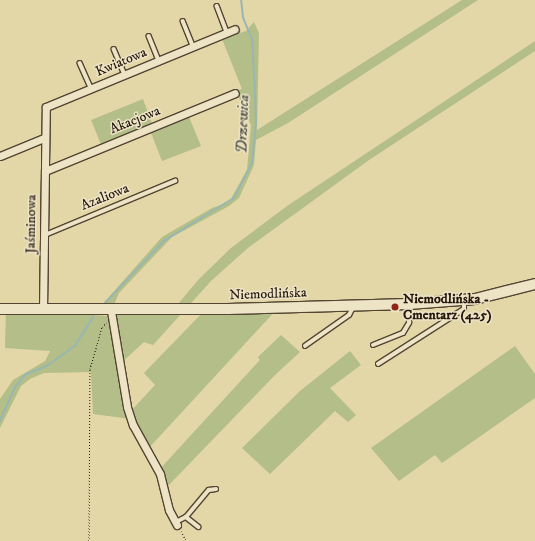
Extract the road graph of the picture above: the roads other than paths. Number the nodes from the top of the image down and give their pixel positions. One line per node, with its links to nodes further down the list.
1 (217, 6): 4 (lane)
2 (183, 20): 6 (lane)
3 (235, 30): 4 (street, Kwiatowa)
4 (228, 33): 6 (street, Kwiatowa)
5 (149, 36): 8 (lane)
6 (194, 47): 8 (street, Kwiatowa)
7 (114, 49): 10 (lane)
8 (159, 61): 10 (street, Kwiatowa)
9 (80, 63): 11 (lane)
10 (125, 75): 11 (street, Kwiatowa)
11 (91, 89): 13 (street, Kwiatowa)
12 (235, 93): 15 (street, Akacjowa)
13 (44, 138): 14 (street); 15 (street, Jaśminowa)
14 (0, 156)
15 (45, 171): 17 (street, Jaśminowa)
16 (175, 181): 17 (lane, Azaliowa)
17 (44, 235): 23 (street, Jaśminowa)
18 (535, 284): 19 (main road, Niemodlińska)
19 (464, 300): 20 (main road, Niemodlińska); 27 (lane)
20 (409, 304): 21 (main road, Niemodlińska); 25 (lane)
21 (354, 306): 24 (main road, Niemodlińska); 26 (lane)
22 (0, 309): 23 (main road, Niemodlińska)
23 (43, 310): 24 (main road, Niemodlińska)
24 (111, 315): 30 (street)
25 (372, 345)
26 (305, 346)
27 (378, 364)
28 (216, 488): 29 (lane)
29 (186, 517): 30 (lane); 31 (lane)
30 (176, 523)
31 (199, 527)

